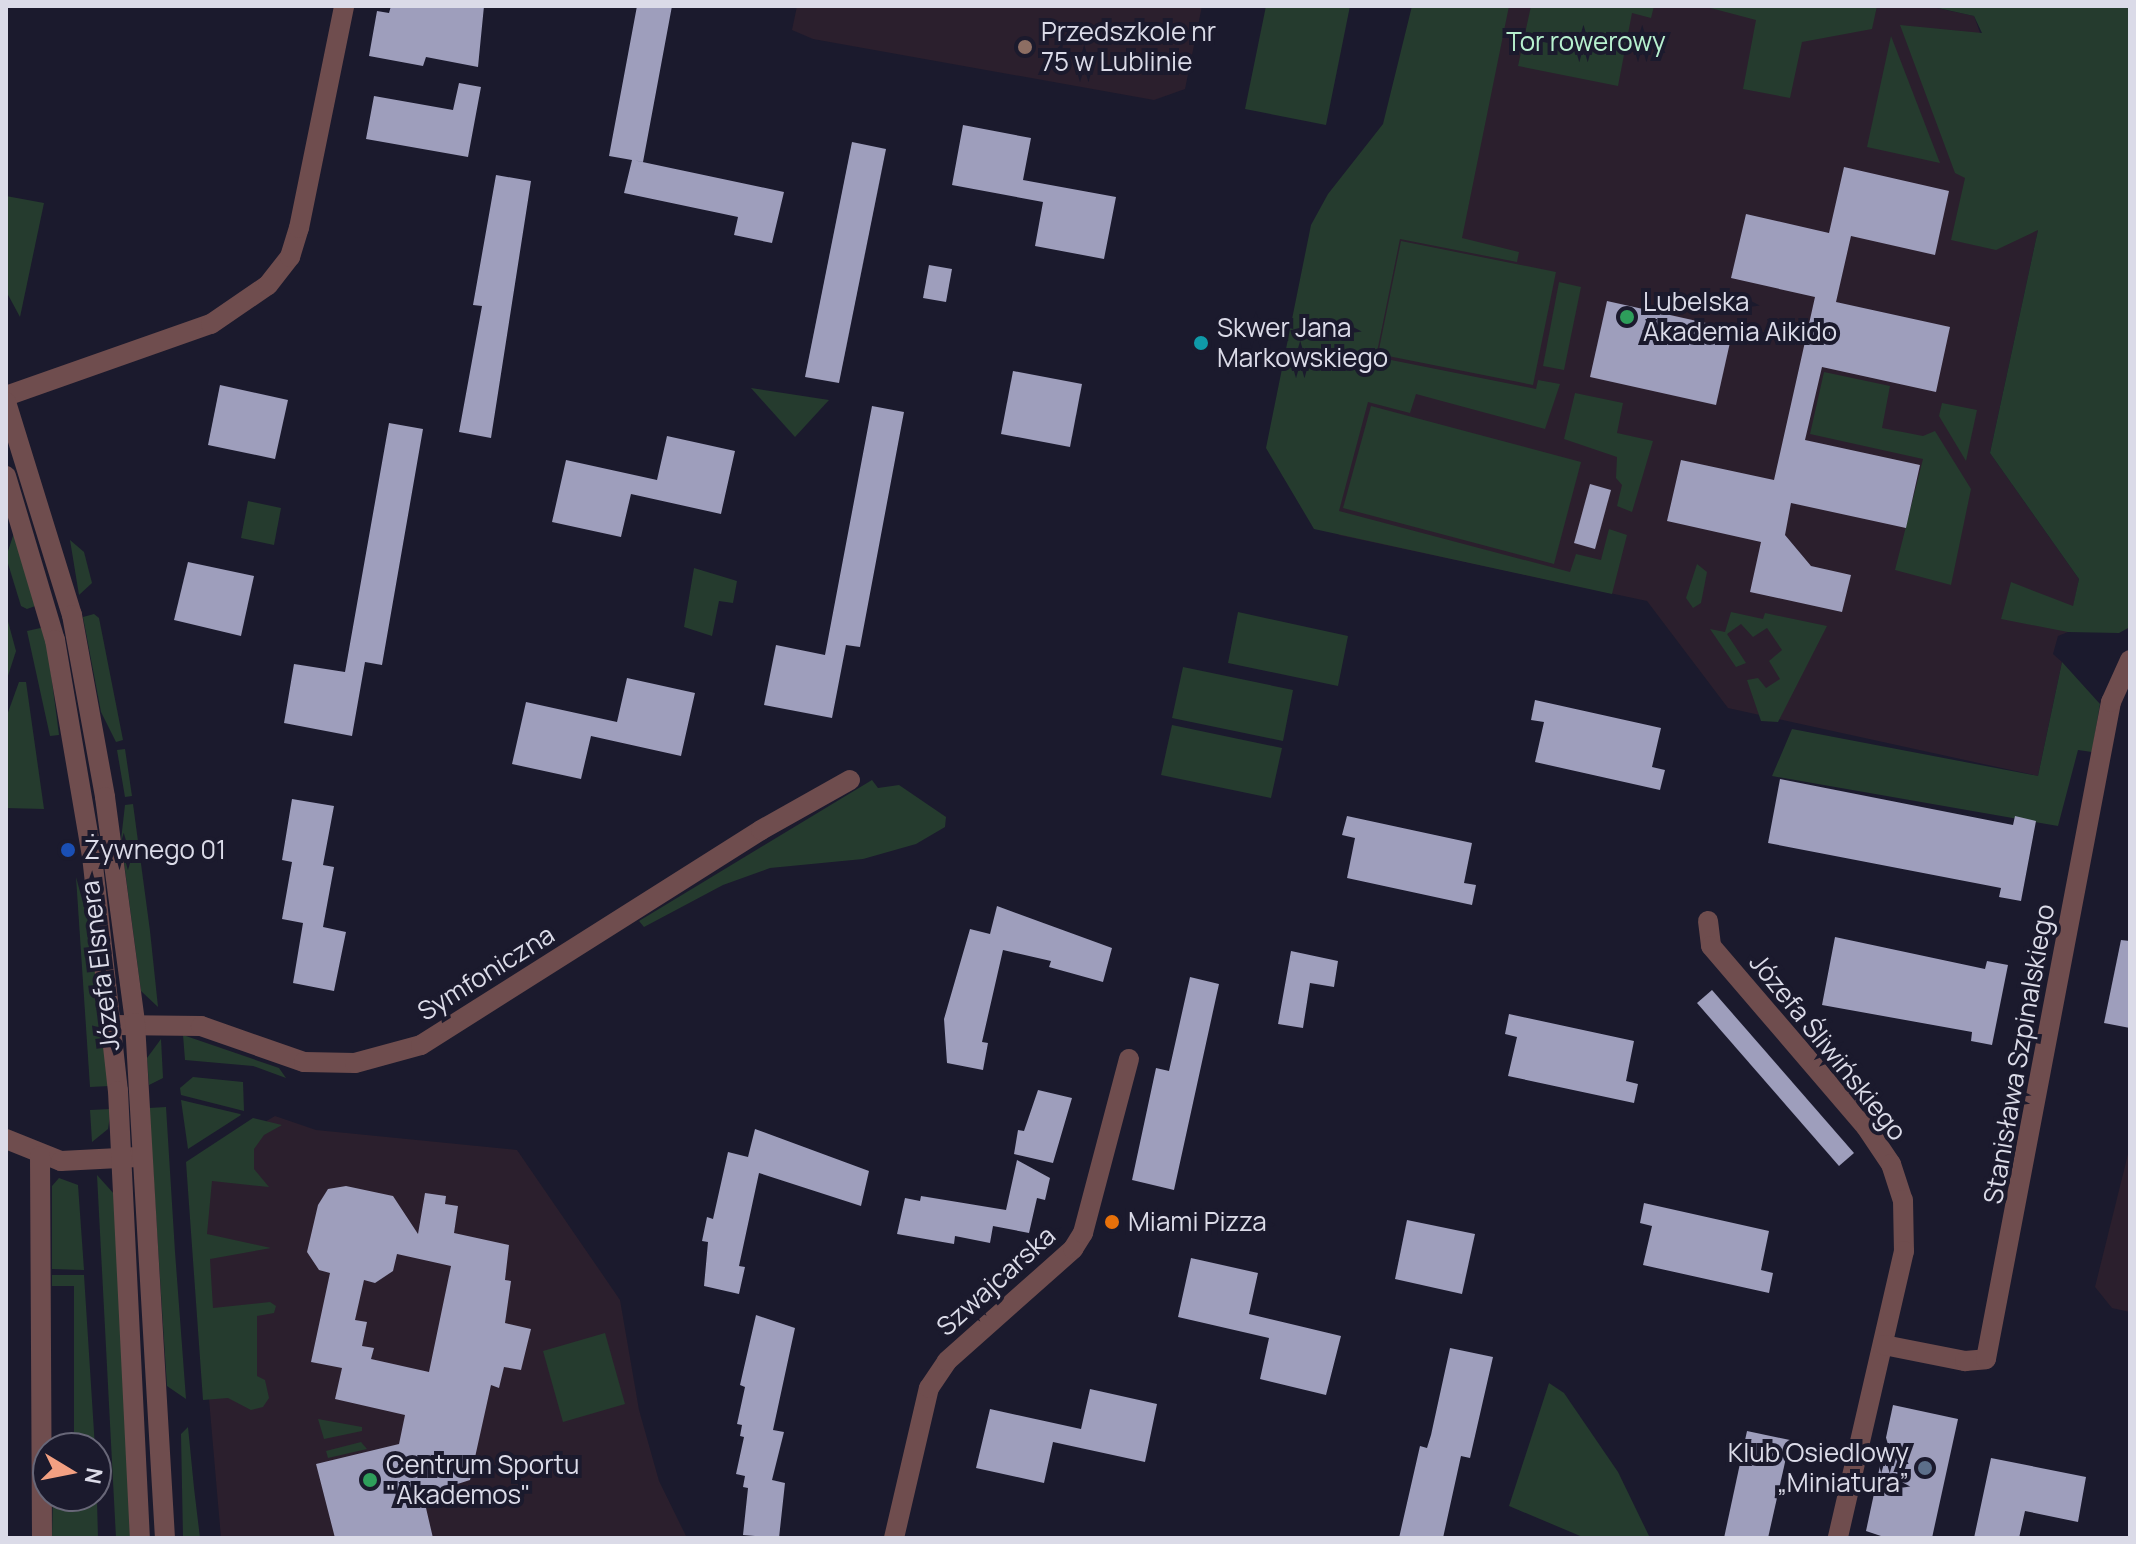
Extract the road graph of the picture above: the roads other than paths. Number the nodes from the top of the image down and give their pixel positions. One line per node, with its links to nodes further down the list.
1 (344, 6): 2 (street)
2 (6, 399): 7 (street, Józefa Elsnera)
3 (6, 476): 8 (street, Józefa Elsnera)
4 (2130, 660): 14 (street, Stanisława Szpinalskiego)
5 (850, 780): 7 (street, Symfoniczna)
6 (1708, 921): 14 (street, Józefa Śliwińskiego)
7 (135, 1023): 8 (street, Symfoniczna); 12 (street, Józefa Elsnera)
8 (113, 1025): 13 (street, Józefa Elsnera)
9 (1129, 1059): 18 (street, Szwajcarska)
10 (6, 1139): 11 (street)
11 (40, 1156): 13 (street); 15 (street)
12 (143, 1156): 13 (street); 17 (street, Józefa Elsnera)
13 (122, 1158): 16 (street, Józefa Elsnera)
14 (1884, 1345): 19 (street, Józefa Śliwińskiego)
15 (42, 1538)
16 (140, 1538)
17 (165, 1538)
18 (894, 1538)
19 (1838, 1538)

